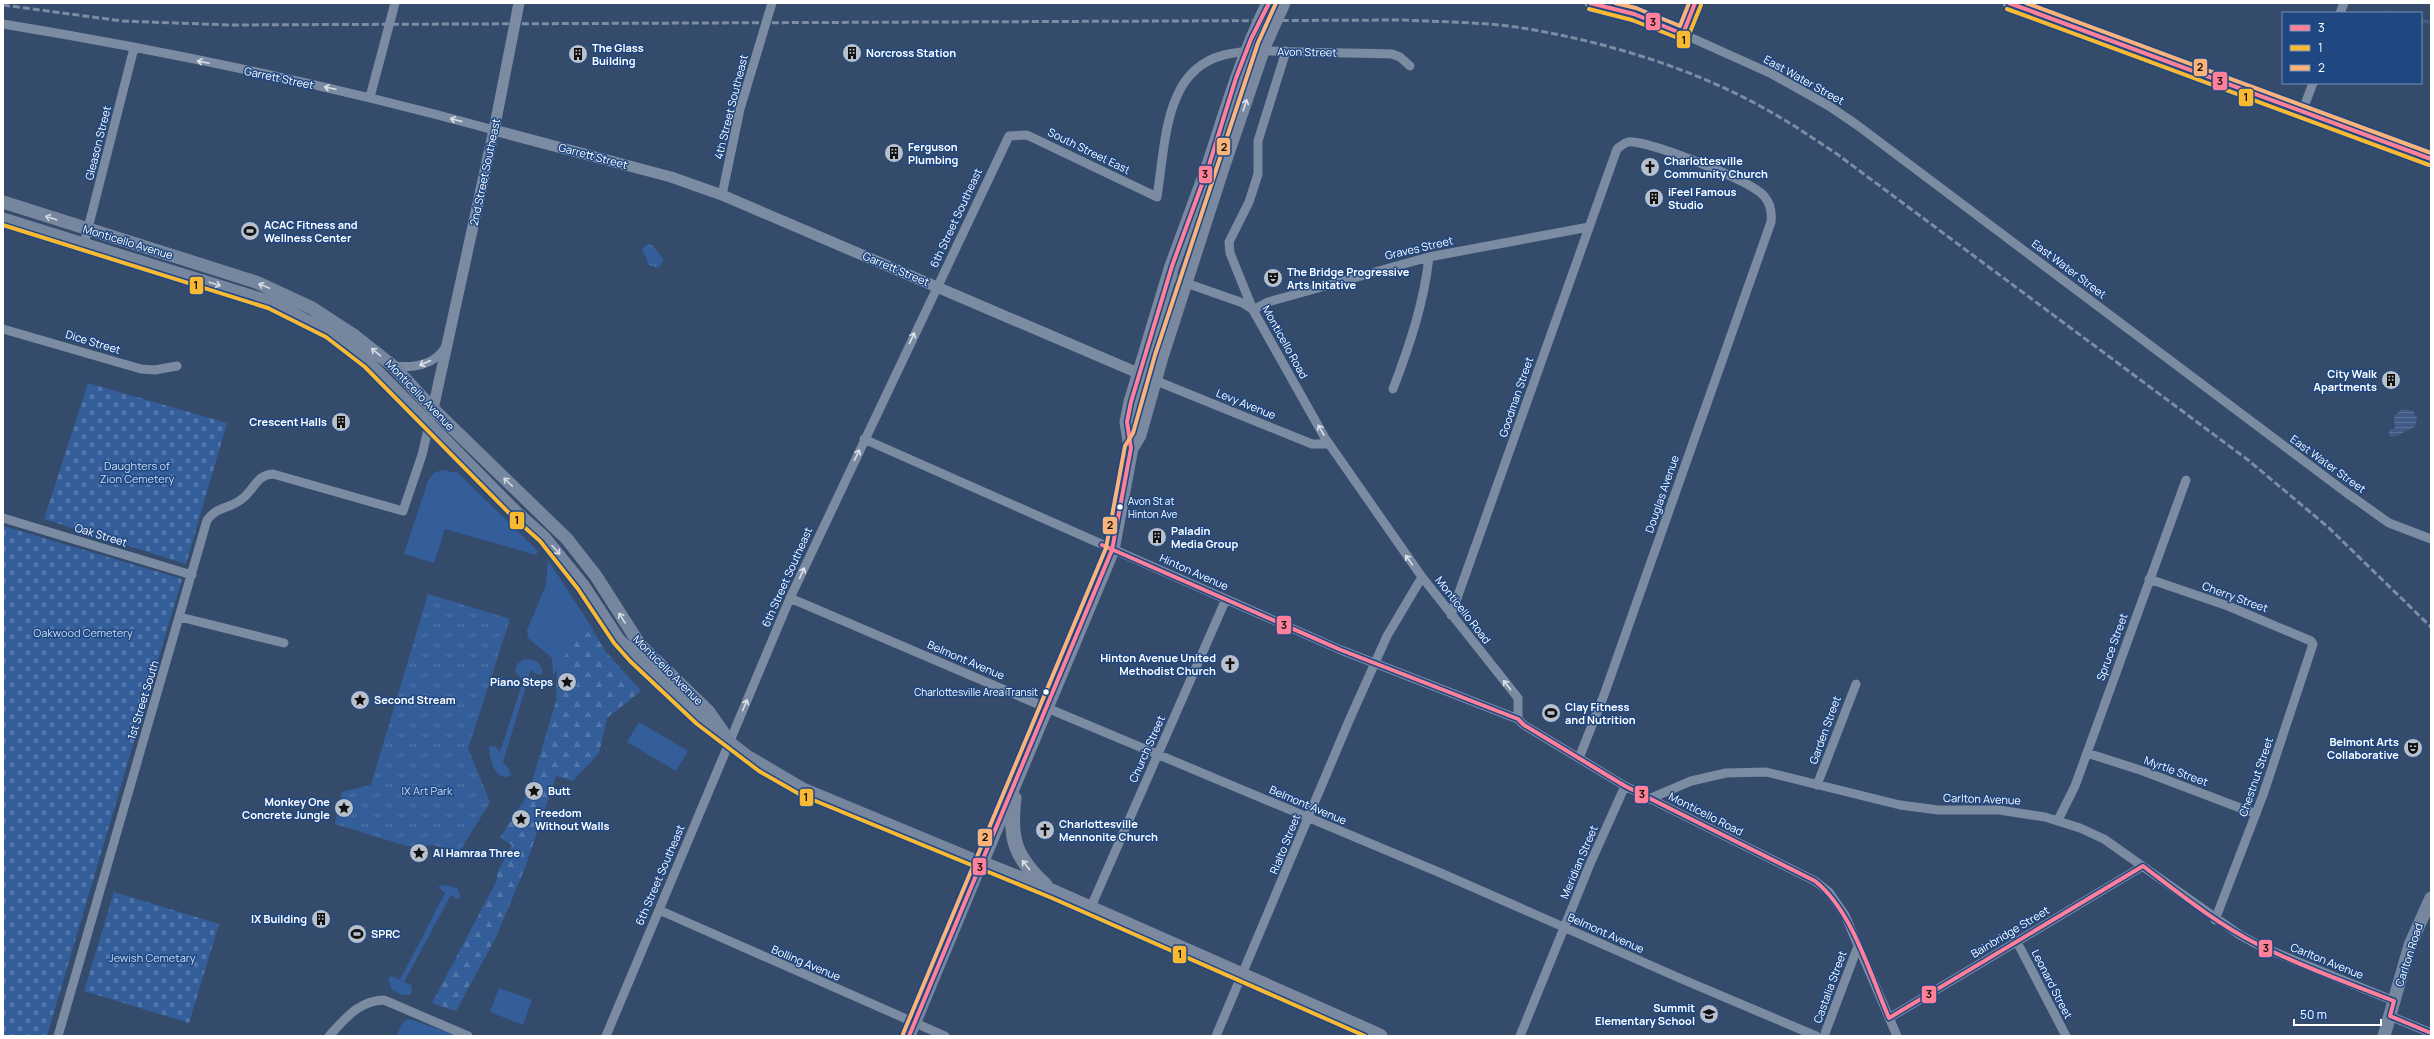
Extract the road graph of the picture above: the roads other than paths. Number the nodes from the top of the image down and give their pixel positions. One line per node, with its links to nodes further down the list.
1 (395, 3): 15 (street)
2 (519, 3): 17 (street, 2nd Street Southeast)
3 (772, 3): 22 (street, 4th Street Southeast)
4 (1269, 3): 20 (main road, bridge)
5 (1283, 3): 20 (main road, one-way to 5, bridge)
6 (1590, 3): 10 (street)
7 (1695, 3): 10 (street)
8 (2009, 3): 16 (main road)
9 (3, 24): 11 (street, Garrett Street)
10 (1683, 34): 49 (street, East Water Street)
11 (134, 48): 15 (street, Garrett Street, one-way to 11); 27 (street, Gleason Street)
12 (1286, 52): 13 (street, Avon Street); 23 (street, Avon Street); 33 (street, Monticello Road)
13 (1410, 66)
14 (2313, 84): 16 (street)
15 (370, 97): 17 (street, Garrett Street, one-way to 15)
16 (2302, 112): 19 (main road)
17 (494, 130): 22 (street, Garrett Street); 35 (street, 2nd Street Southeast)
18 (1009, 136): 23 (street, South Street East); 32 (street, 6th Street Southeast)
19 (2431, 159)
20 (1216, 166): 30 (main road); 31 (main road)
21 (1604, 188): 26 (street, Goodman Street); 67 (street, Douglas Avenue)
22 (722, 195): 32 (street, Garrett Street)
23 (1157, 197)
24 (3, 202): 27 (main road, Monticello Avenue, one-way to 24)
25 (3, 219): 28 (main road, Monticello Avenue)
26 (1589, 227): 29 (street, Graves Street); 56 (street, Goodman Street)
27 (88, 230): 28 (street, Gleason Street); 37 (main road, Monticello Avenue, one-way to 27)
28 (84, 244): 42 (main road, Monticello Avenue, one-way to 42)
29 (1429, 257): 33 (street, Graves Street); 40 (street)
30 (1169, 277): 31 (street); 38 (main road)
31 (1185, 282): 33 (street); 39 (main road)
32 (937, 287): 38 (street, Garrett Street); 43 (street, 6th Street Southeast, one-way to 32)
33 (1254, 310): 44 (street, Monticello Road, one-way to 33)
34 (3, 329): 36 (street, Dice Street)
35 (449, 341): 37 (street, 2nd Street Southeast, one-way to 37); 41 (street, 2nd Street Southeast)
36 (177, 366)
37 (393, 366): 41 (main road, Monticello Avenue)
38 (1140, 374): 39 (street, Garrett Street); 45 (main road)
39 (1154, 380): 44 (street, Levy Avenue); 45 (main road)
40 (1394, 389)
41 (433, 409): 42 (street, 2nd Street Southeast); 64 (main road, Monticello Avenue, one-way to 41)
42 (429, 424): 47 (street, 2nd Street Southeast); 64 (main road, Monticello Avenue, one-way to 64)
43 (864, 439): 50 (street, Hinton Avenue); 54 (street, 6th Street Southeast, one-way to 43)
44 (1329, 444): 52 (street, Monticello Road, one-way to 44)
45 (1131, 448): 50 (main road)
46 (2186, 480): 53 (street, Spruce Street)
47 (340, 494): 51 (street, 1st Street South)
48 (3, 518): 51 (street, Oak Street)
49 (2431, 539)
50 (1112, 550): 55 (street, Hinton Avenue); 62 (main road)
51 (192, 575): 57 (street, 1st Street South)
52 (1422, 577): 56 (street, Monticello Road); 60 (street, Rialto Street)
53 (2149, 579): 58 (street, Cherry Street); 65 (street, Spruce Street)
54 (790, 598): 62 (street, Belmont Avenue); 64 (street, 6th Street Southeast, one-way to 54)
55 (1226, 599): 60 (street, Hinton Avenue); 66 (street, Church Street)
56 (1451, 615): 63 (street, Monticello Road, one-way to 56)
57 (180, 617): 59 (street); 91 (street, 1st Street South)
58 (2311, 641): 72 (street, Chestnut Street)
59 (284, 643)
60 (1375, 663): 63 (street, Hinton Avenue); 73 (street, Rialto Street)
61 (1856, 684): 69 (street, Garden Street)
62 (1047, 708): 66 (street, Belmont Avenue); 68 (main road)
63 (1518, 719): 67 (street, Monticello Road)
64 (730, 741): 75 (main road, Monticello Avenue); 80 (street, 6th Street Southeast)
65 (2087, 753): 72 (street, Myrtle Street); 74 (street, Spruce Street)
66 (1158, 754): 73 (street, Belmont Avenue); 79 (street, Church Street)
67 (1579, 758): 70 (street, Monticello Road)
68 (1016, 783): 75 (main road); 77 (main road, one-way to 68)
69 (1817, 785): 71 (street, Carlton Avenue); 74 (street, Carlton Avenue)
70 (1625, 786): 71 (street, Monticello Road); 82 (street, Meridian Street)
71 (1649, 799): 84 (street, Monticello Road)
72 (2256, 814): 81 (street, Chestnut Street)
73 (1309, 818): 82 (street, Belmont Avenue); 85 (street, Rialto Street)
74 (2058, 820): 76 (street, Carlton Avenue)
75 (981, 863): 77 (main road, Monticello Avenue); 89 (main road)
76 (2143, 866): 81 (street, Carlton Avenue); 83 (street, Bainbridge Street)
77 (1054, 892): 79 (main road, Monticello Avenue)
78 (2431, 898): 86 (main road, Carlton Road)
79 (1090, 909): 85 (main road, Monticello Avenue)
80 (659, 910): 89 (street, Bolling Avenue); 94 (street, 6th Street Southeast)
81 (2215, 920): 86 (street, Carlton Avenue)
82 (1565, 928): 99 (street, Meridian Street); 100 (street, Belmont Avenue)
83 (2018, 942): 88 (street, Bainbridge Street); 103 (street, Leonard Street)
84 (1858, 946): 88 (street, Monticello Road); 101 (street, Castalia Street)
85 (1242, 976): 97 (street, Rialto Street); 98 (main road, Monticello Avenue)
86 (2394, 1001): 87 (main road, Carlton Road)
87 (2390, 1016): 90 (street); 104 (main road, Carlton Road)
88 (1889, 1018): 102 (street, Monticello Road)
89 (915, 1023): 95 (main road); 96 (street, Bolling Avenue)
90 (2431, 1033)
91 (58, 1036)
92 (329, 1036): 93 (street)
93 (468, 1036)
94 (606, 1036)
95 (909, 1036)
96 (945, 1036)
97 (1216, 1036)
98 (1380, 1036)
99 (1520, 1036)
100 (1816, 1036)
101 (1824, 1036)
102 (1897, 1036)
103 (2066, 1036)
104 (2384, 1036)

